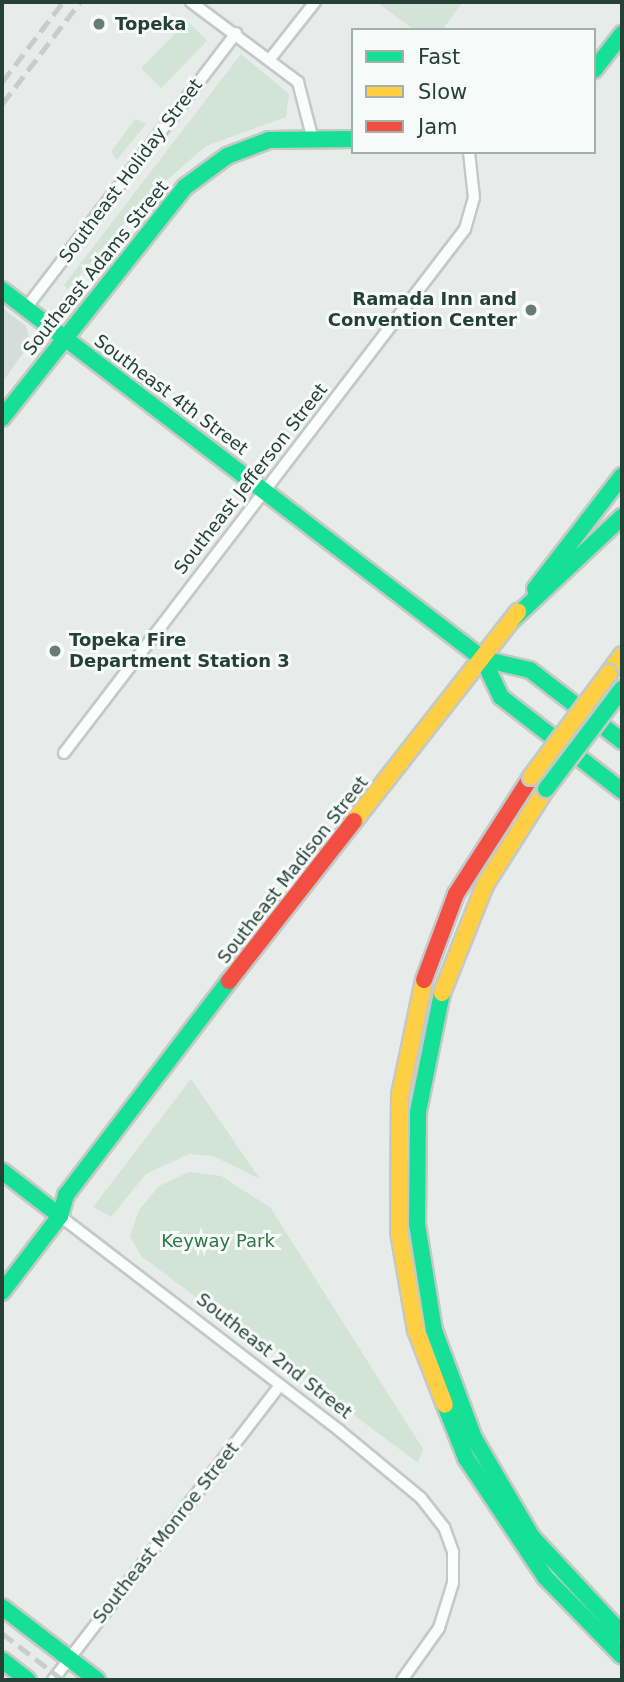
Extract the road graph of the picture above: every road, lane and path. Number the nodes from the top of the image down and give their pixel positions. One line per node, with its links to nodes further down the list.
1 (191, 2): 3 (street)
2 (315, 2): 5 (street)
3 (236, 33): 5 (street); 11 (street, Southeast Holiday Street)
4 (622, 34): 6 (main road)
5 (270, 60): 7 (street)
6 (596, 67)
7 (312, 136): 8 (main road, Southeast Adams Street); 12 (main road, Southeast Adams Street)
8 (351, 139)
9 (468, 154): 15 (street, Southeast Jefferson Street)
10 (2, 290): 11 (main road, Southeast 4th Street)
11 (26, 308): 12 (main road, Southeast 4th Street)
12 (64, 337): 13 (main road, Southeast Adams Street); 15 (main road, Southeast 4th Street)
13 (2, 418)
14 (622, 476): 17 (main road, Southeast Madison Street)
15 (266, 492): 19 (main road, Southeast 4th Street); 22 (street, Southeast Jefferson Street)
16 (622, 517): 17 (main road)
17 (510, 622): 19 (main road, Southeast Madison Street)
18 (622, 655): 28 (main road, bridge)
19 (484, 659): 21 (main road, Southeast 4th Street); 23 (main road, Southeast 4th Street); 25 (main road, Southeast Madison Street)
20 (622, 689): 28 (main road, bridge)
21 (622, 741)
22 (64, 752)
23 (622, 790)
24 (2, 1171): 25 (main road, Southeast 2nd Street)
25 (60, 1216): 26 (main road, Southeast Madison Street); 27 (street, Southeast 2nd Street)
26 (2, 1292)
27 (280, 1385): 32 (street, Southeast Monroe Street); 37 (street, Southeast 2nd Street)
28 (450, 1405): 30 (main road); 31 (main road)
29 (2, 1607): 32 (main road)
30 (622, 1634)
31 (622, 1656)
32 (69, 1659): 35 (street, Southeast Monroe Street); 36 (main road)
33 (2, 1660): 34 (main road)
34 (28, 1680)
35 (52, 1680)
36 (97, 1680)
37 (402, 1680)

